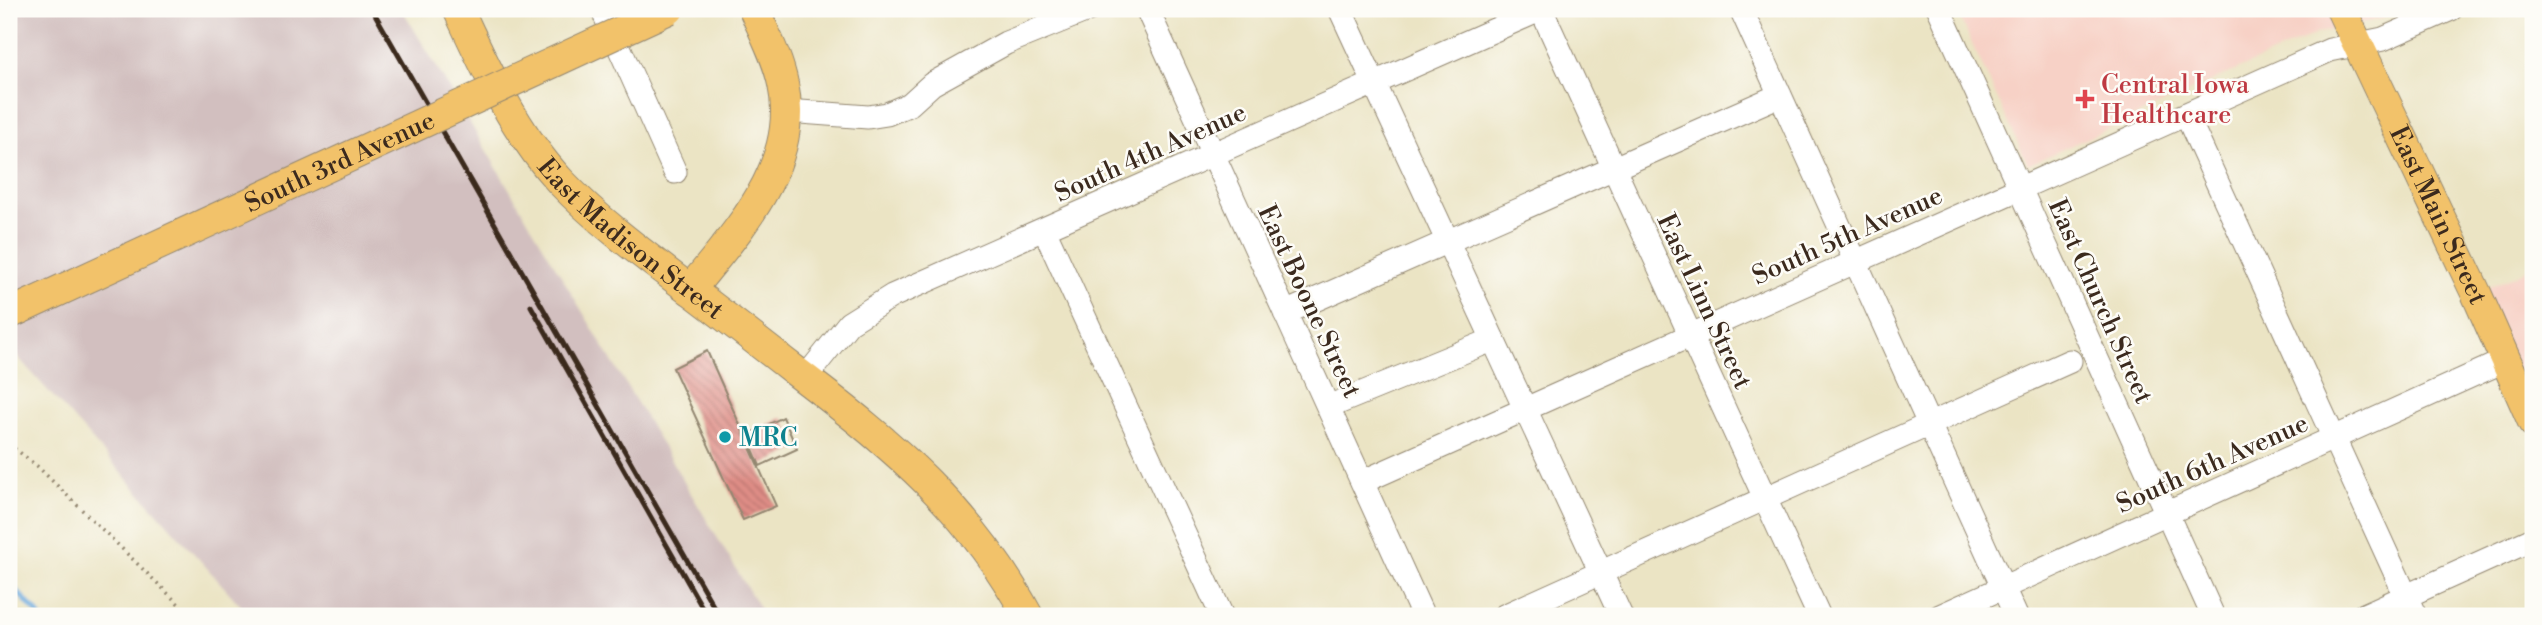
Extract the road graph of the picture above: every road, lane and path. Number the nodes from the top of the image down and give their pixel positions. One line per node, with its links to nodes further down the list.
1 (458, 9): 25 (main road, East Madison Street)
2 (602, 9): 20 (street)
3 (669, 9): 27 (main road, South 3rd Avenue, bridge)
4 (754, 9): 16 (main road)
5 (1090, 9): 16 (street)
6 (1147, 9): 18 (street, East Boone Street)
7 (1340, 9): 14 (street)
8 (1541, 9): 14 (street, South 4th Avenue); 19 (street, East Linn Street)
9 (1741, 9): 15 (street)
10 (1939, 9): 21 (street, East Church Street)
11 (2341, 9): 13 (main road, East Main Street)
12 (2452, 9): 13 (street, South 5th Avenue)
13 (2356, 43): 17 (street, South 5th Avenue); 30 (main road, East Main Street)
14 (1374, 84): 18 (street, South 4th Avenue); 23 (street)
15 (1780, 96): 19 (street); 24 (street)
16 (786, 111): 25 (main road)
17 (2186, 114): 21 (street, South 5th Avenue); 37 (street)
18 (1213, 155): 22 (street, South 4th Avenue); 26 (street, East Boone Street)
19 (1614, 168): 23 (street); 28 (street, East Linn Street)
20 (675, 172)
21 (2020, 188): 24 (street, South 5th Avenue); 41 (street, East Church Street)
22 (1044, 229): 32 (street, South 4th Avenue); 48 (street)
23 (1447, 242): 26 (street); 29 (street)
24 (1855, 262): 28 (street, South 5th Avenue); 36 (street)
25 (690, 290): 32 (main road, East Madison Street)
26 (1285, 313): 33 (street, East Boone Street)
27 (9, 314)
28 (1690, 335): 34 (street, South 5th Avenue); 40 (street, East Linn Street)
29 (1492, 340): 33 (street); 34 (street)
30 (2506, 360): 35 (main road, East Main Street); 37 (street, South 6th Avenue)
31 (2070, 361): 36 (street)
32 (805, 378): 47 (main road, East Madison Street)
33 (1328, 407): 39 (street, East Boone Street)
34 (1525, 410): 39 (street, South 5th Avenue); 43 (street)
35 (2533, 422)
36 (1929, 425): 40 (street); 44 (street)
37 (2334, 439): 41 (street, South 6th Avenue); 45 (street)
38 (9, 444): 46 (path)
39 (1362, 482): 49 (street, East Boone Street)
40 (1765, 499): 43 (street); 52 (street, East Linn Street)
41 (2167, 514): 44 (street, South 6th Avenue); 55 (street, East Church Street)
42 (2533, 539): 45 (street)
43 (1601, 573): 50 (street); 51 (street)
44 (2003, 588): 53 (street, South 6th Avenue); 54 (street)
45 (2410, 606): 56 (street)
46 (191, 616)
47 (1028, 616)
48 (1222, 616)
49 (1423, 616)
50 (1504, 616)
51 (1621, 616)
52 (1819, 616)
53 (1940, 616)
54 (2016, 616)
55 (2213, 616)
56 (2362, 616)

